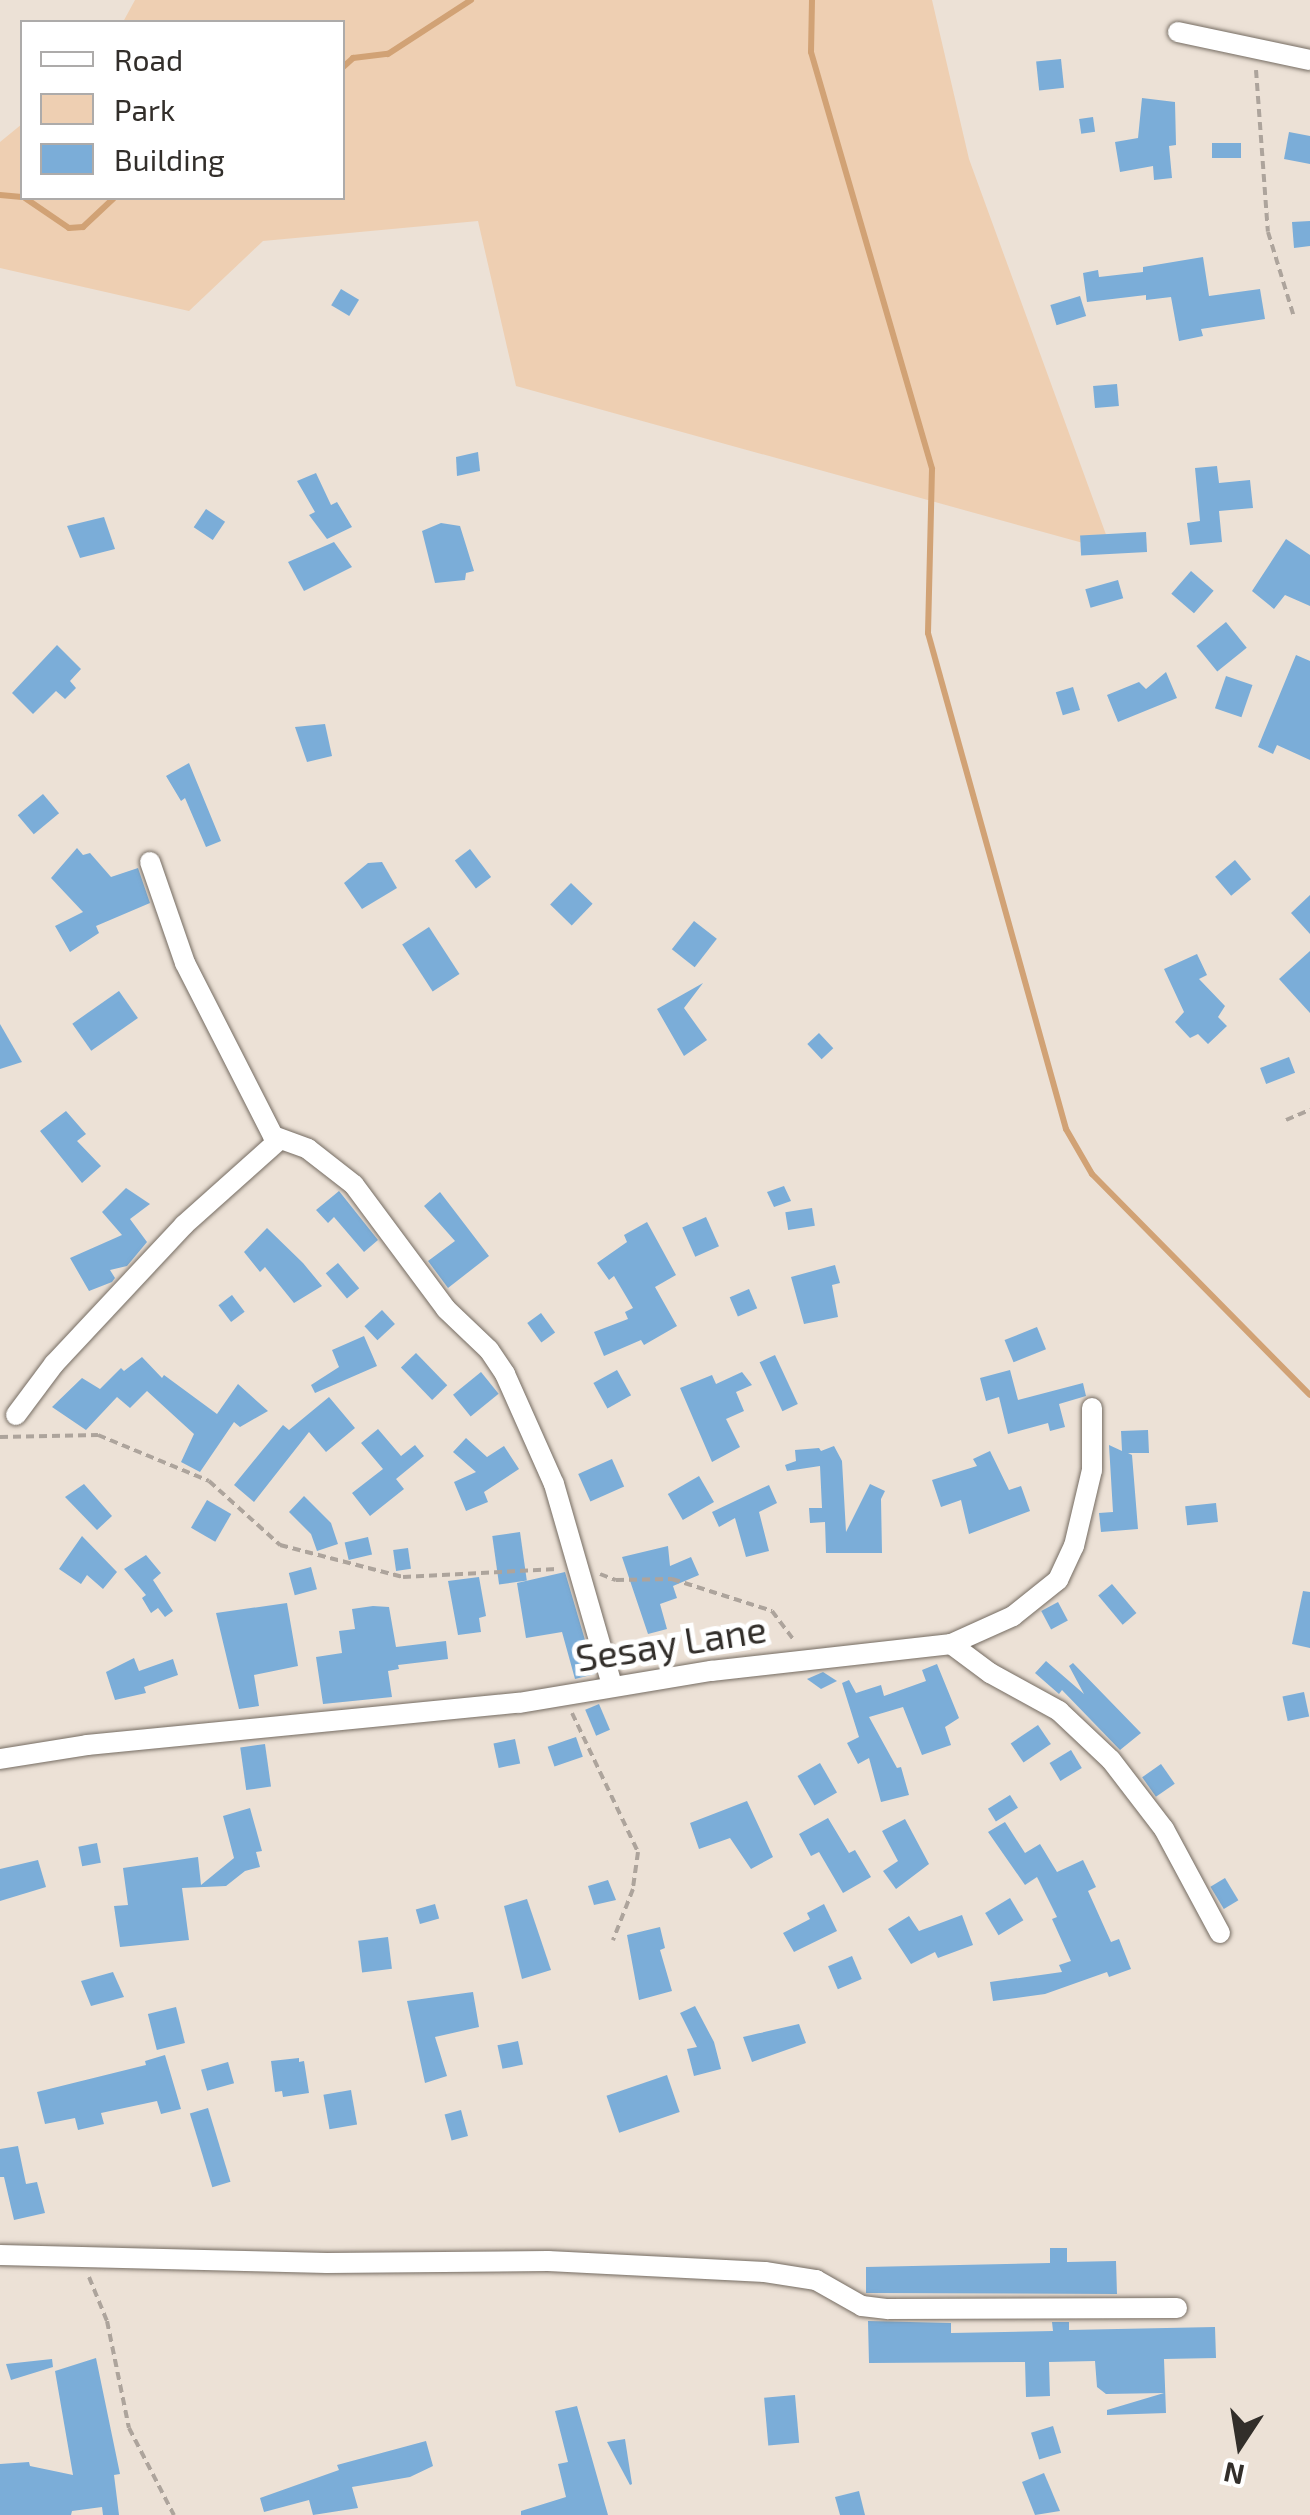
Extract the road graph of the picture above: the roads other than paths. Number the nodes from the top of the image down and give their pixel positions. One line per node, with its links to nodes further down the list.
1 (1178, 32): 2 (street)
2 (1310, 60)
3 (150, 862): 4 (street)
4 (278, 1140): 6 (street); 8 (street)
5 (1092, 1408): 7 (street, Sesay Lane)
6 (16, 1415)
7 (951, 1644): 8 (street, Sesay Lane); 10 (street)
8 (612, 1685): 9 (street, Sesay Lane)
9 (0, 1759)
10 (1220, 1934)
11 (0, 2255): 12 (street)
12 (1177, 2308)

